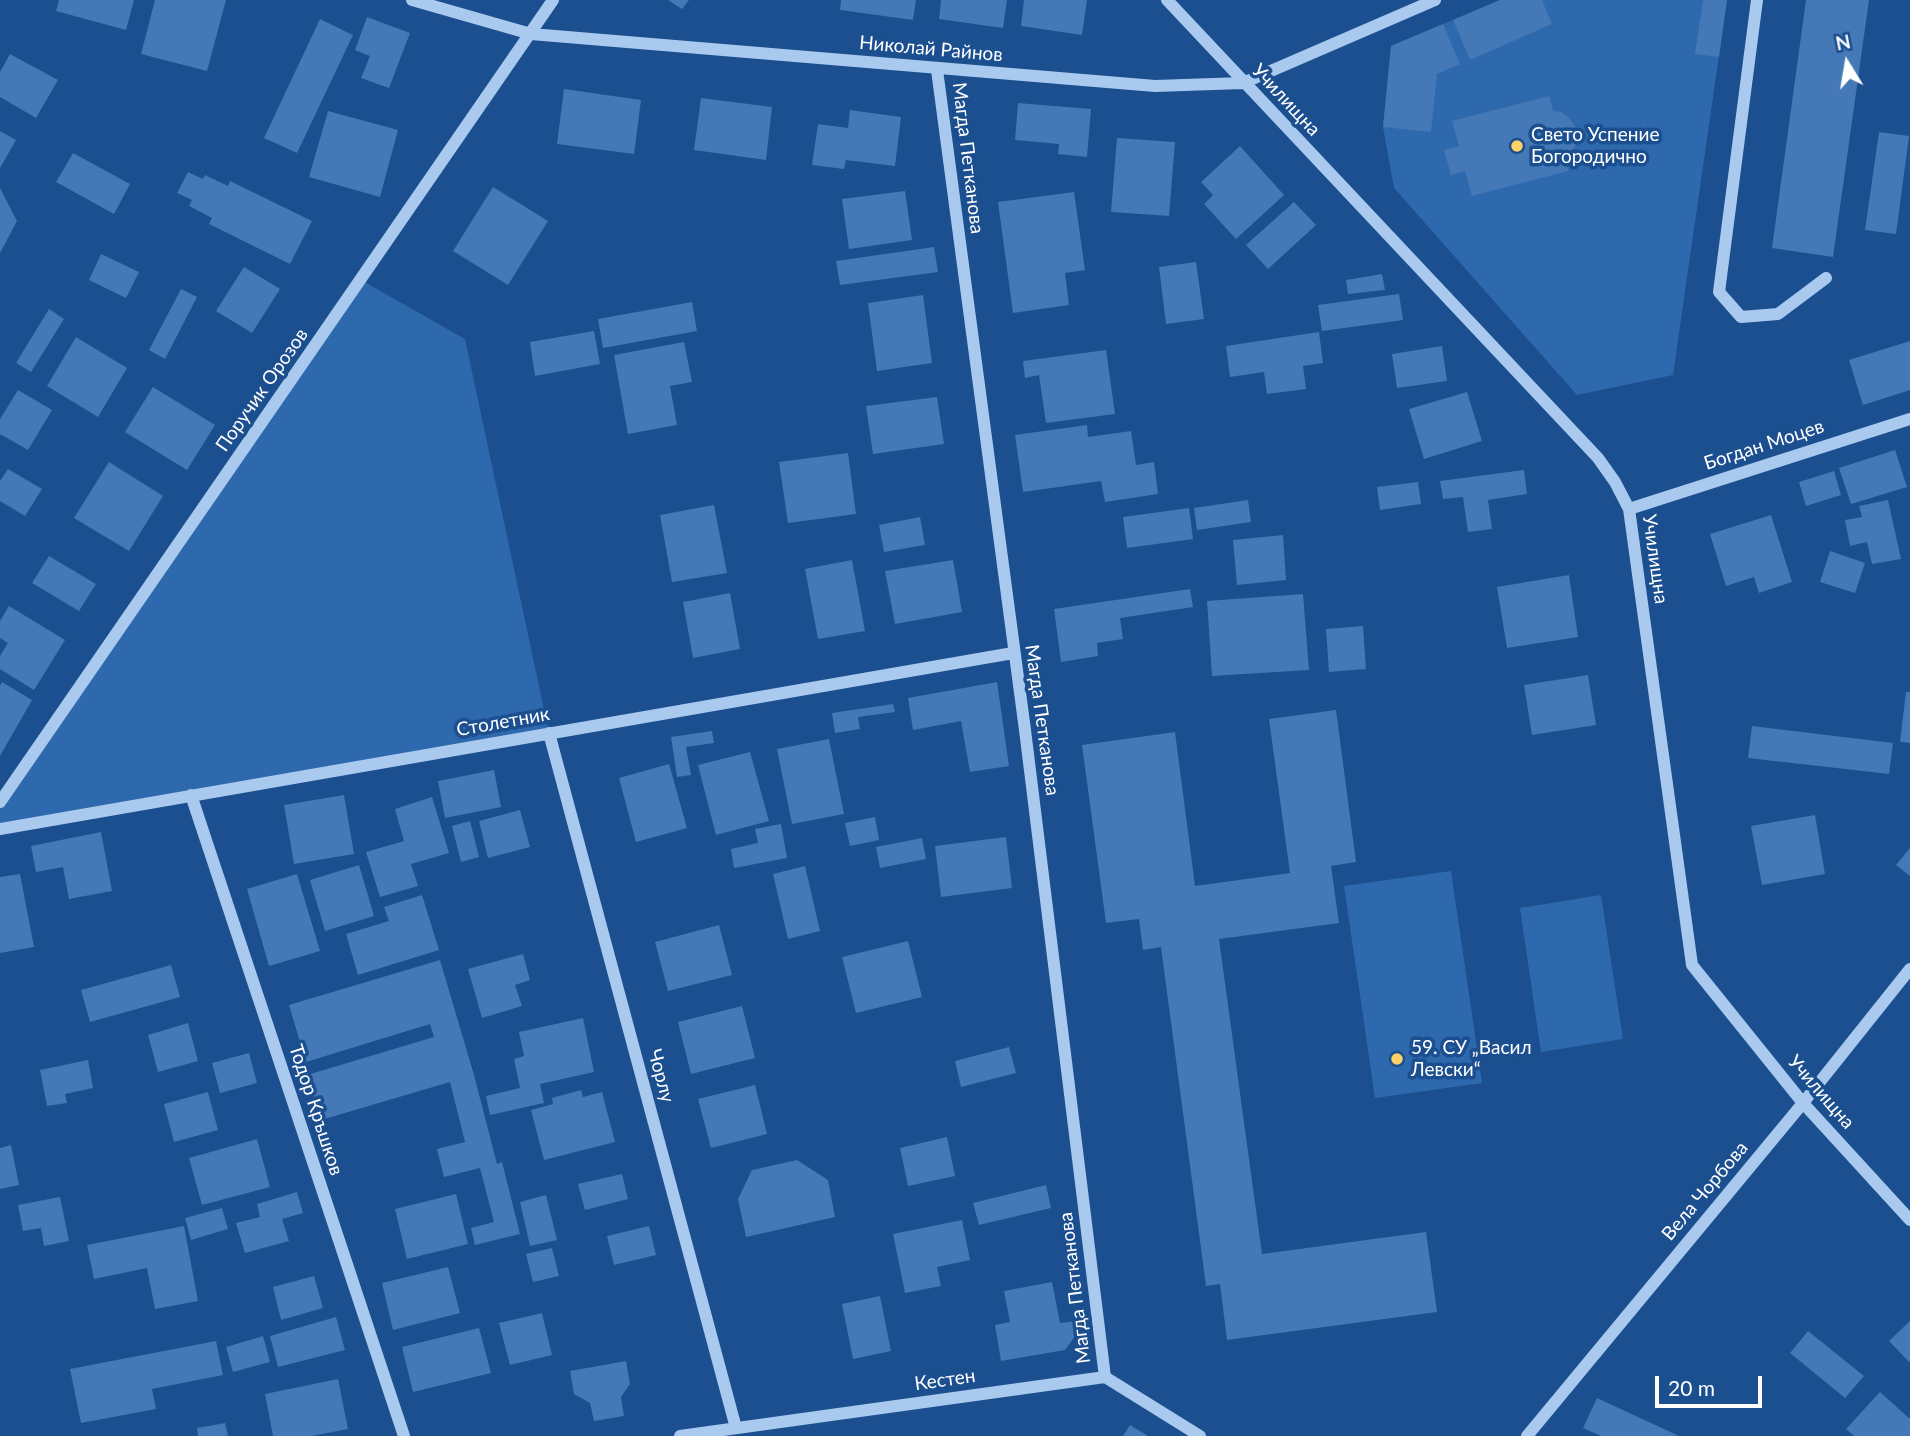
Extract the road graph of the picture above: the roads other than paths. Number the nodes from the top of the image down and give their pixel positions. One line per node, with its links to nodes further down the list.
1 (412, 0): 6 (street, Николай Райнов)
2 (553, 0): 6 (street, Поручик Орозов)
3 (1167, 0): 8 (street, Училищна)
4 (1435, 0): 8 (street, Николай Райнов)
5 (1757, 0): 9 (street)
6 (531, 34): 7 (street, Николай Райнов); 15 (street, Поручик Орозов)
7 (937, 69): 8 (street, Николай Райнов); 12 (street, Магда Петканова)
8 (1242, 83): 11 (street, Училищна)
9 (1826, 278)
10 (1910, 419): 11 (street, Богдан Моцев)
11 (1629, 509): 18 (street, Училищна)
12 (1013, 653): 13 (street, Столетник); 20 (street, Магда Петканова)
13 (549, 733): 14 (street, Столетник); 21 (street, Чорлу)
14 (191, 795): 16 (street, Столетник); 22 (street, Тодор Кръшков)
15 (0, 802)
16 (0, 829)
17 (1910, 969): 18 (street, Вела Чорбова)
18 (1803, 1103): 19 (street, Училищна); 25 (street, Вела Чорбова)
19 (1910, 1220)
20 (1105, 1377): 21 (street, Кестен); 24 (street)
21 (736, 1428): 23 (street, Кестен)
22 (404, 1436)
23 (680, 1436)
24 (1200, 1436)
25 (1527, 1436)

